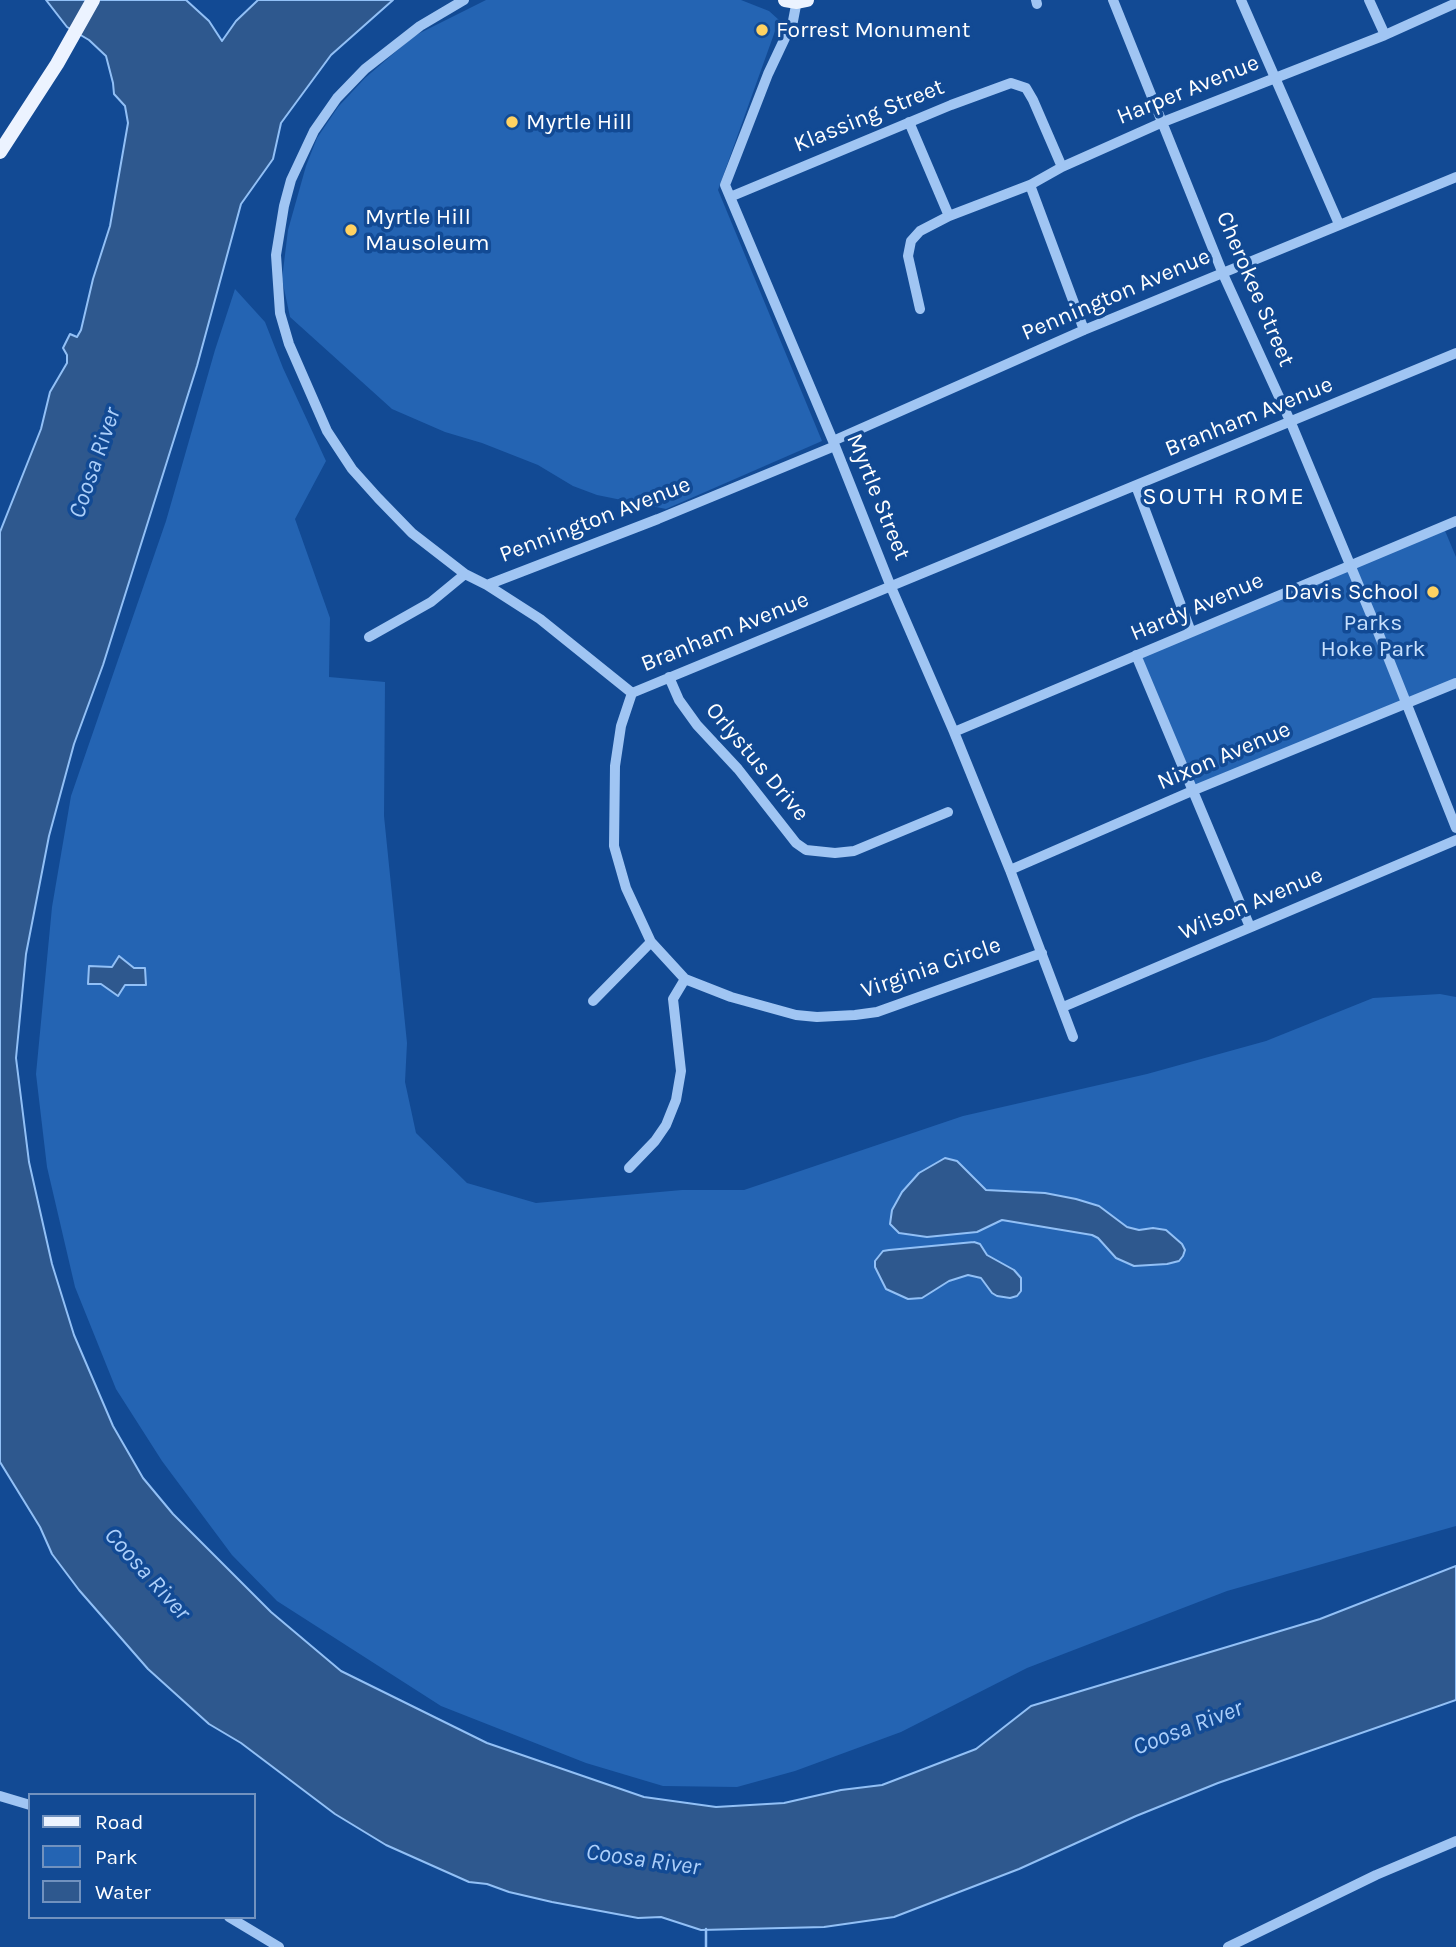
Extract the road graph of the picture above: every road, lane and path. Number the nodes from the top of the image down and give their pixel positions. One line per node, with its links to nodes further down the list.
1 (93, 0): 12 (main road)
2 (464, 0): 28 (street, Branham Avenue)
3 (1113, 0): 11 (street, Cherokee Street)
4 (1241, 0): 9 (street)
5 (1369, 0): 8 (street)
6 (797, 1): 16 (street, Myrtle Street)
7 (1456, 4): 8 (street, Harper Avenue)
8 (1385, 35): 9 (street, Harper Avenue)
9 (1275, 77): 11 (street, Harper Avenue); 18 (street)
10 (909, 122): 13 (street, Klassing Street); 16 (street, Klassing Street); 17 (street)
11 (1163, 122): 13 (street, Harper Avenue); 19 (street, Cherokee Street)
12 (0, 152)
13 (1062, 167): 15 (street, Harper Avenue)
14 (1456, 177): 18 (street, Pennington Avenue)
15 (1030, 185): 17 (street, Harper Avenue); 21 (street)
16 (730, 197): 24 (street, Myrtle Street)
17 (944, 219): 20 (street, Harper Avenue)
18 (1339, 224): 19 (street, Pennington Avenue)
19 (1223, 274): 21 (street, Pennington Avenue); 23 (street, Cherokee Street)
20 (920, 309)
21 (1084, 330): 24 (street, Pennington Avenue)
22 (1456, 353): 23 (street, Branham Avenue)
23 (1291, 422): 25 (street, Branham Avenue); 27 (street, Cherokee Street)
24 (834, 443): 29 (street, Pennington Avenue); 30 (street, Myrtle Street)
25 (1136, 486): 30 (street, Branham Avenue); 31 (street)
26 (1456, 521): 27 (street, Hardy Avenue)
27 (1350, 565): 31 (street, Hardy Avenue); 37 (street, Cherokee Street)
28 (465, 574): 29 (street, Branham Avenue); 32 (street)
29 (487, 585): 36 (street, Branham Avenue)
30 (891, 587): 34 (street, Branham Avenue); 38 (street, Myrtle Street)
31 (1191, 632): 33 (street, Hardy Avenue)
32 (369, 637)
33 (1136, 655): 38 (street, Hardy Avenue); 39 (street)
34 (669, 677): 36 (street, Branham Avenue); 40 (street, Orlystus Drive)
35 (1456, 682): 37 (street, Nixon Avenue)
36 (632, 694): 45 (street, Virginia Circle)
37 (1407, 703): 39 (street, Nixon Avenue); 41 (street, Cherokee Street)
38 (954, 732): 43 (street, Myrtle Street)
39 (1192, 791): 43 (street, Nixon Avenue); 44 (street)
40 (948, 812)
41 (1456, 828)
42 (1456, 840): 44 (street, Wilson Avenue)
43 (1010, 870): 46 (street, Myrtle Street)
44 (1250, 927): 49 (street, Wilson Avenue)
45 (651, 942): 47 (street, Virginia Circle); 48 (street)
46 (1042, 953): 47 (street, Virginia Circle); 49 (street, Myrtle Street)
47 (685, 979): 51 (street)
48 (593, 1002)
49 (1063, 1007): 50 (street, Myrtle Street)
50 (1073, 1037)
51 (629, 1168)
52 (0, 1796): 53 (street)
53 (28, 1804)
54 (1456, 1841): 57 (street)
55 (232, 1919): 56 (street)
56 (279, 1947)
57 (1228, 1947)

